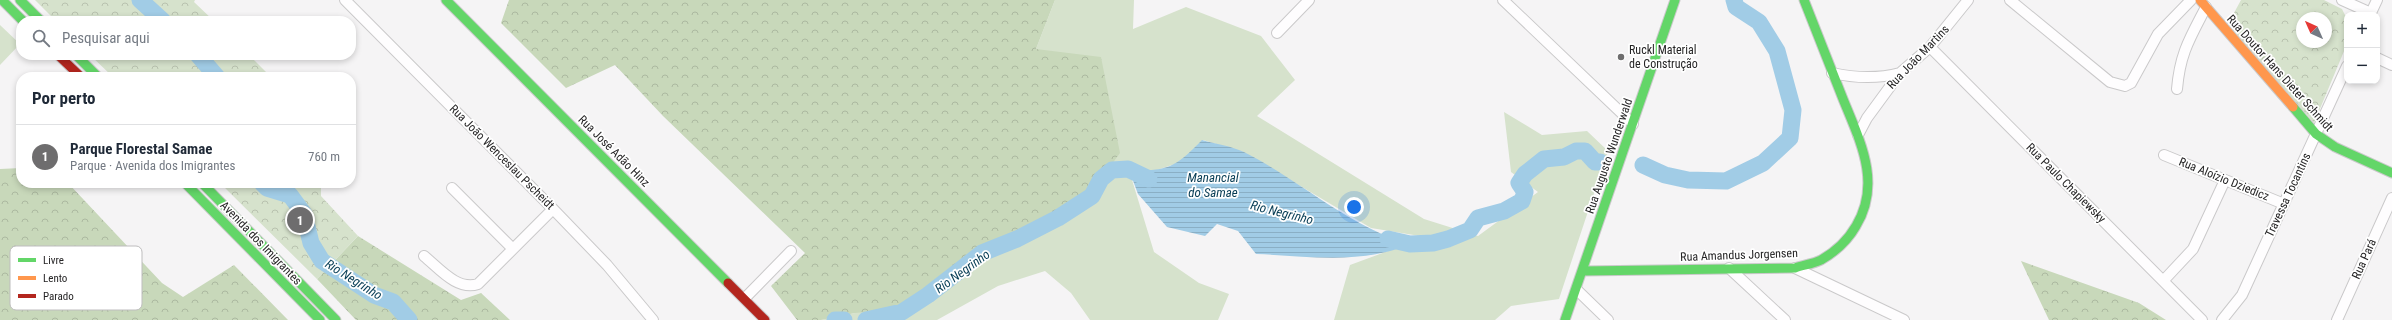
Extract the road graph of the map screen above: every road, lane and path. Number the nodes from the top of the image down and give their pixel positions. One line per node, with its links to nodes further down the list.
1 (2, 0): 18 (street)
2 (20, 0): 19 (street)
3 (345, 0): 45 (street, Rua João Wenceslau Pscheidt)
4 (446, 0): 54 (street, Rua José Adão Hinz)
5 (1294, 0): 14 (street)
6 (1503, 0): 34 (street)
7 (1675, 0): 34 (street, Rua Augusto Wunderwald)
8 (1804, 0): 31 (street, Rua Amandus Jorgensen)
9 (1968, 0): 21 (street, Rua João Martins)
10 (2010, 0): 11 (street)
11 (2191, 0)
12 (2342, 0): 16 (street)
13 (2377, 0): 17 (street)
14 (1305, 4): 20 (street)
15 (2203, 4): 33 (street); 35 (street, Rua Doutor Hans Dieter Schmidt)
16 (2366, 12)
17 (2371, 12)
18 (18, 16)
19 (36, 16)
20 (1277, 33)
21 (1930, 47): 30 (street, Rua João Martins); 52 (street, Rua Paulo Chapiewsky)
22 (2380, 59): 25 (street)
23 (63, 60): 27 (street)
24 (81, 60): 26 (street)
25 (2392, 65)
26 (87, 66): 28 (street); 29 (street)
27 (76, 72)
28 (88, 72)
29 (93, 72)
30 (1900, 72): 31 (street); 36 (street, Rua João Martins)
31 (1832, 73): 36 (street, Rua Amandus Jorgensen)
32 (2344, 73): 35 (street, Travessa Tocantins)
33 (2177, 89)
34 (1633, 124): 51 (street, Rua Augusto Wunderwald)
35 (2316, 134): 38 (street, Rua Doutor Hans Dieter Schmidt); 44 (street, Travessa Tocantins)
36 (1858, 135): 50 (street, Rua Amandus Jorgensen)
37 (2164, 155): 39 (street, Rua Aloízio Dziedicz)
38 (2392, 173)
39 (2225, 180): 44 (street, Rua Aloízio Dziedicz); 52 (street)
40 (190, 188): 55 (street, Avenida dos Imigrantes)
41 (207, 188): 56 (street, Avenida dos Imigrantes)
42 (452, 188): 46 (street)
43 (2392, 198): 65 (street, Rua Pará)
44 (2284, 204): 64 (street, Travessa Tocantins)
45 (553, 209): 46 (street); 57 (street, Rua João Wenceslau Pscheidt)
46 (512, 248): 48 (street)
47 (791, 251): 54 (street)
48 (424, 256)
49 (1729, 268): 50 (street, Rua Amandus Jorgensen); 51 (street, Rua Amandus Jorgensen); 61 (street)
50 (1795, 268): 62 (street)
51 (1583, 271): 53 (street, Rua Augusto Wunderwald)
52 (2164, 280): 63 (street, Rua Paulo Chapiewsky)
53 (1577, 290): 59 (street, Rua Augusto Wunderwald); 60 (street)
54 (744, 298): 58 (street, Rua José Adão Hinz)
55 (320, 320)
56 (336, 320)
57 (653, 320)
58 (765, 320)
59 (1565, 320)
60 (1608, 320)
61 (1785, 320)
62 (1904, 320)
63 (2202, 320)
64 (2222, 320)
65 (2337, 320)

